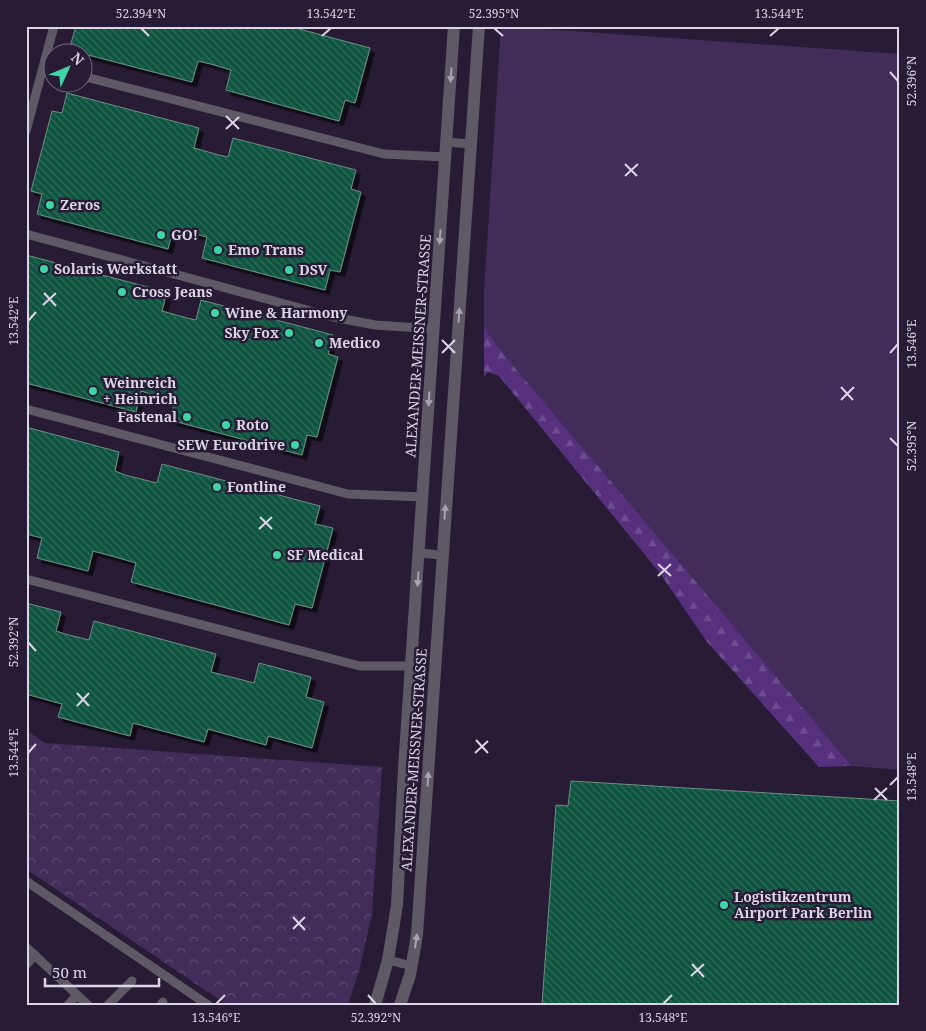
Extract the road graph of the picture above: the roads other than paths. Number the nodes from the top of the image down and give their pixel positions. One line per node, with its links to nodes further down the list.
1 (54, 26): 4 (lane)
2 (454, 26): 8 (street, ALEXANDER-MEISSNER-STRASSE, one-way to 8)
3 (479, 26): 9 (street, ALEXANDER-MEISSNER-STRASSE)
4 (52, 42)
5 (92, 79): 10 (lane)
6 (42, 84): 7 (lane)
7 (26, 131)
8 (446, 142): 9 (lane); 10 (street, ALEXANDER-MEISSNER-STRASSE)
9 (471, 144): 16 (street, ALEXANDER-MEISSNER-STRASSE, one-way to 9)
10 (445, 157): 12 (street, ALEXANDER-MEISSNER-STRASSE, one-way to 12)
11 (26, 234): 12 (lane)
12 (434, 329): 14 (street, ALEXANDER-MEISSNER-STRASSE, one-way to 14)
13 (26, 409): 14 (lane)
14 (423, 497): 15 (street, ALEXANDER-MEISSNER-STRASSE)
15 (420, 553): 16 (lane); 18 (street, ALEXANDER-MEISSNER-STRASSE, one-way to 18)
16 (442, 555): 24 (street, ALEXANDER-MEISSNER-STRASSE, one-way to 16)
17 (26, 579): 18 (lane)
18 (411, 666): 22 (street, ALEXANDER-MEISSNER-STRASSE)
19 (26, 881): 30 (lane)
20 (26, 947): 21 (lane)
21 (35, 955): 23 (lane); 26 (lane)
22 (388, 960): 24 (lane); 31 (street, ALEXANDER-MEISSNER-STRASSE)
23 (26, 965)
24 (412, 966): 32 (street, ALEXANDER-MEISSNER-STRASSE)
25 (132, 981): 29 (lane)
26 (77, 995): 27 (lane); 28 (lane)
27 (68, 1005)
28 (88, 1005)
29 (108, 1005)
30 (208, 1005)
31 (375, 1005)
32 (400, 1005)

